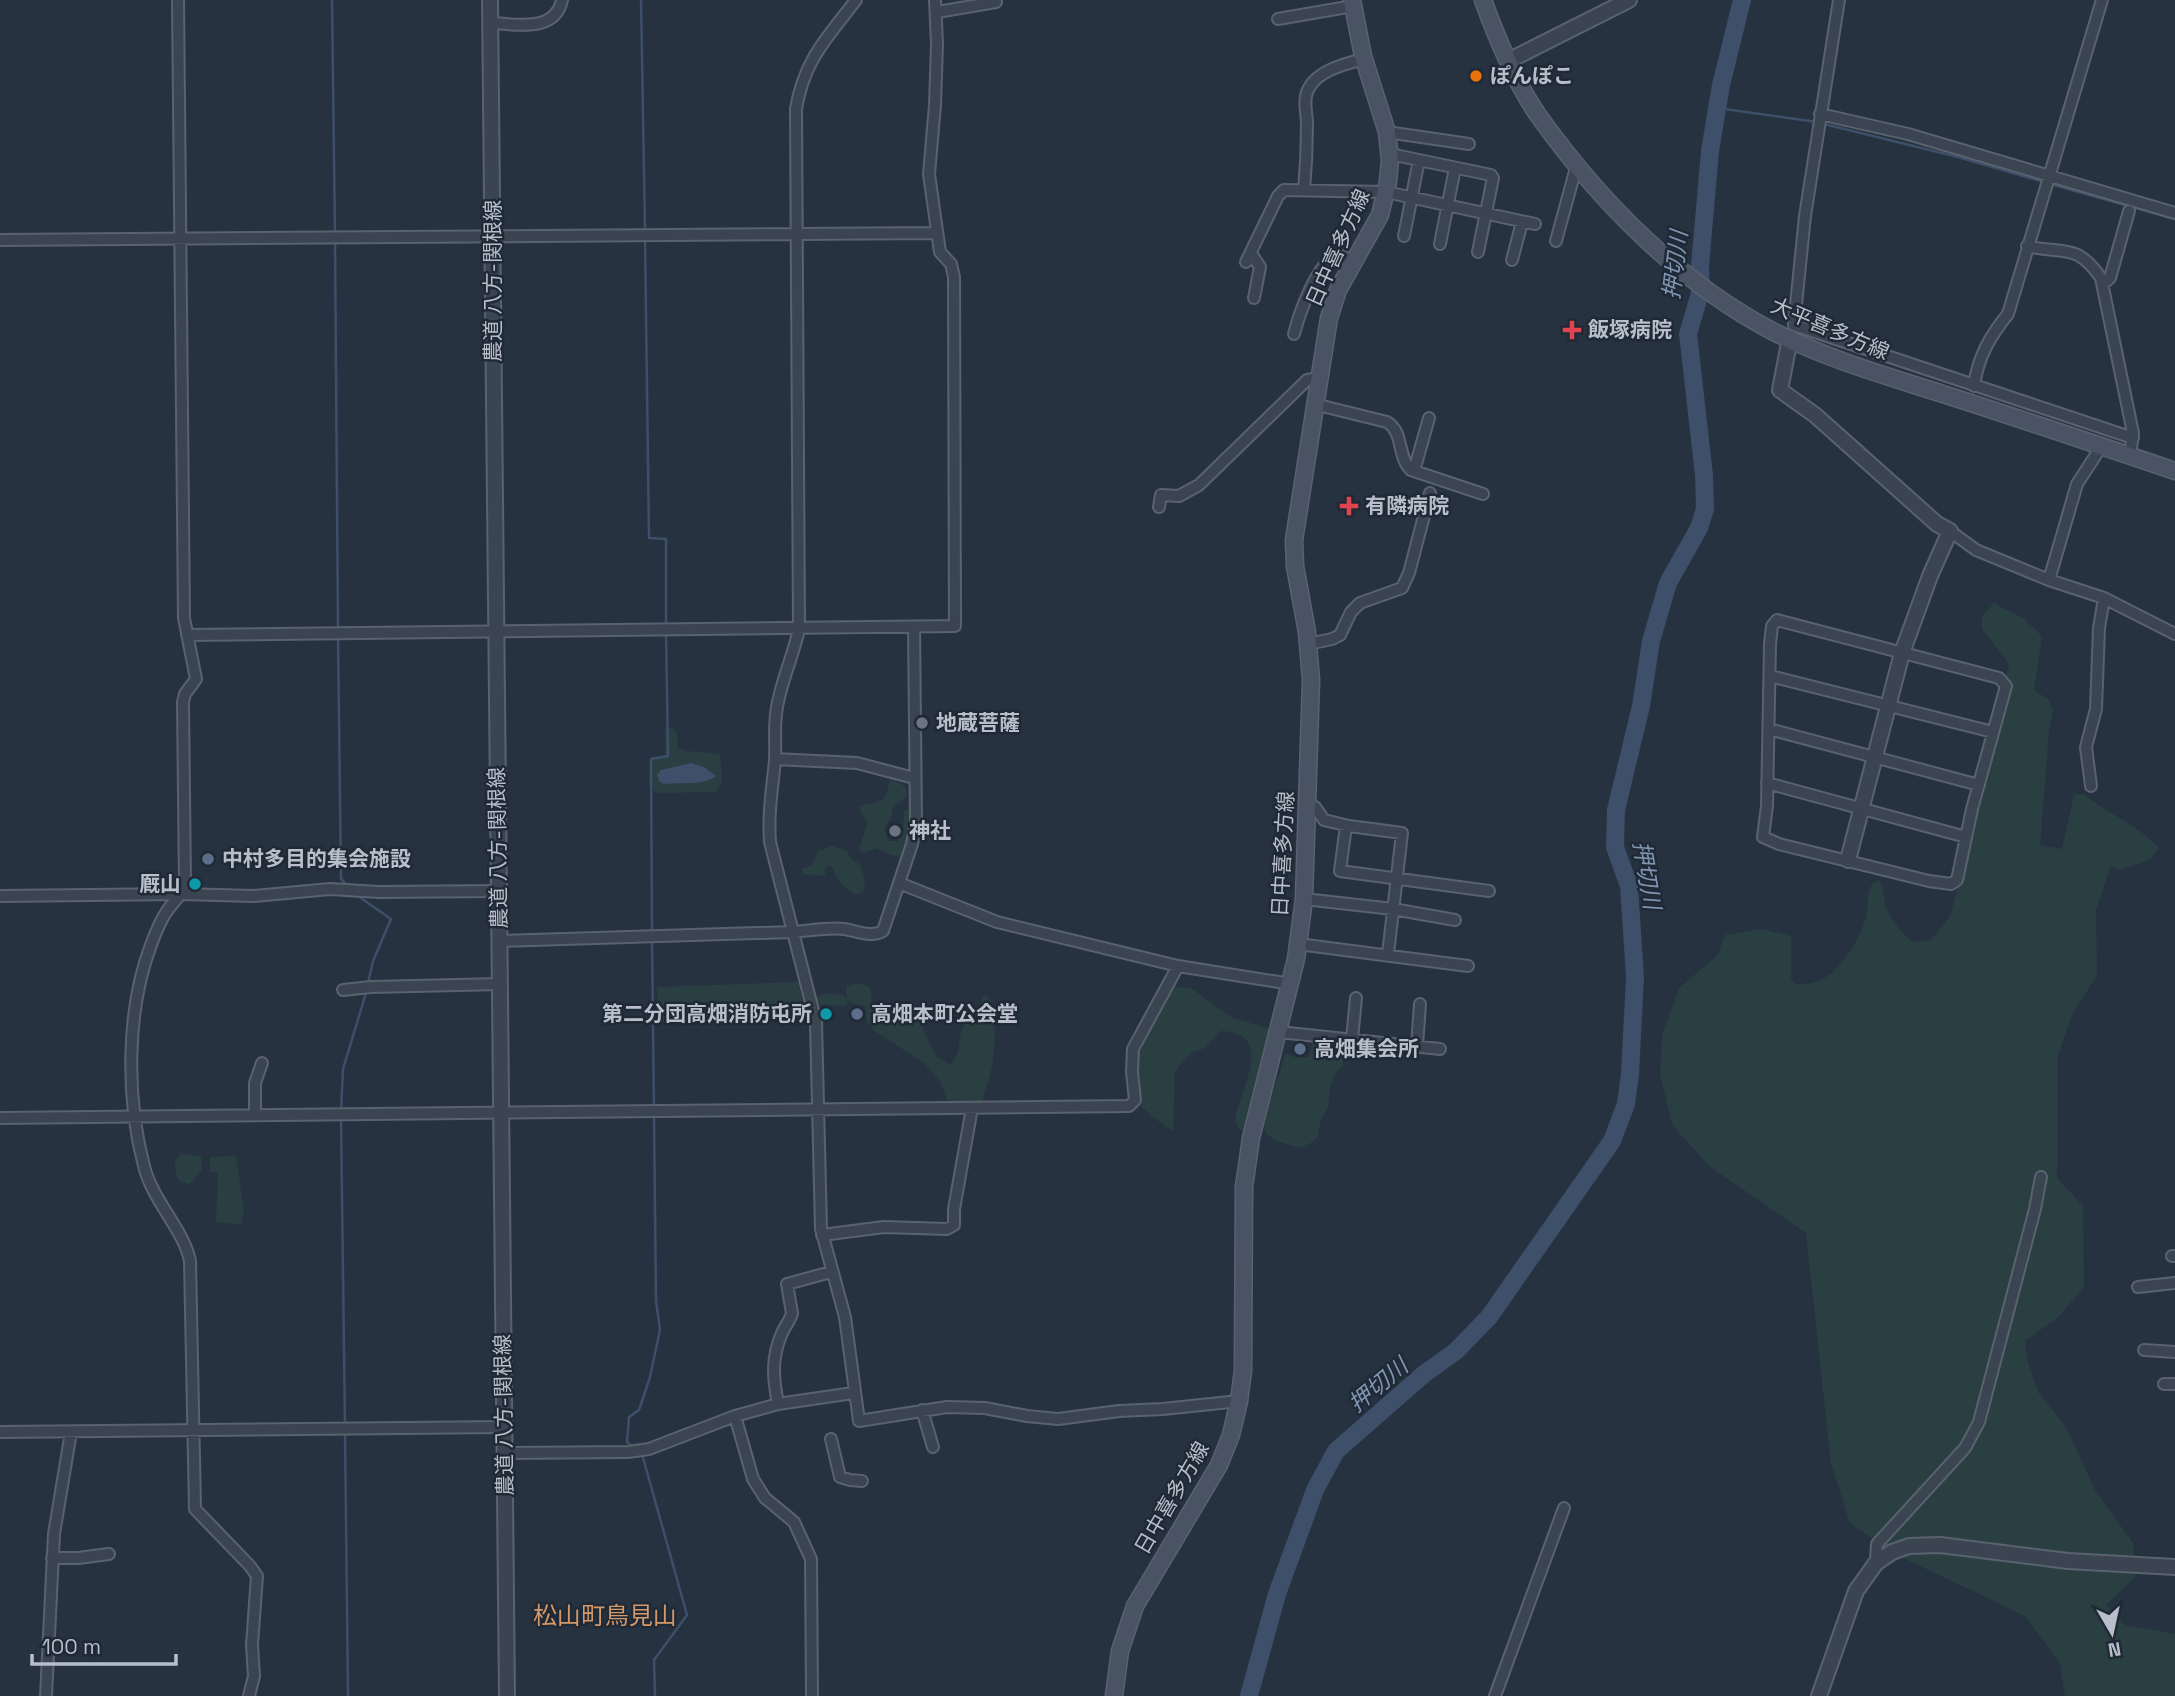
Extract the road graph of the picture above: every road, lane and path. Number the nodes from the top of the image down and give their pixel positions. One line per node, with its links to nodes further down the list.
1 (178, 0): 37 (street)
2 (491, 0): 13 (street, 農道 八方-関根線)
3 (562, 0): 13 (street)
4 (856, 0): 33 (street)
5 (995, 0): 11 (street)
6 (1483, 0): 15 (main road, 大平喜多方線)
7 (1839, 0): 16 (street)
8 (2102, 0): 23 (street)
9 (1624, 2): 15 (street)
10 (1353, 3): 12 (street); 14 (main road, 日中喜多方線)
11 (936, 6): 34 (street)
12 (1278, 19)
13 (491, 23): 35 (street, 農道 八方-関根線)
14 (1364, 60): 17 (main road, 日中喜多方線); 24 (street)
15 (1508, 61): 21 (main road, 大平喜多方線)
16 (1820, 114): 23 (street); 50 (street)
17 (1387, 132): 18 (street); 19 (main road, 日中喜多方線)
18 (1469, 144)
19 (1390, 154): 20 (street); 25 (main road, 日中喜多方線)
20 (1419, 160): 22 (street); 26 (street)
21 (1577, 164): 39 (street); 48 (main road, 大平喜多方線)
22 (1455, 167): 27 (street); 30 (street)
23 (2051, 176): 29 (street); 41 (street)
24 (1304, 190): 25 (street); 46 (street)
25 (1386, 192): 26 (street); 44 (main road, 日中喜多方線)
26 (1413, 199): 27 (street); 36 (street)
27 (1449, 206): 30 (street); 40 (street)
28 (2129, 211): 45 (street)
29 (2175, 213)
30 (1485, 214): 31 (street); 42 (street)
31 (1522, 222): 32 (street); 43 (street)
32 (1535, 224)
33 (796, 232): 34 (street); 35 (street); 65 (street)
34 (936, 233): 64 (street)
35 (493, 235): 37 (street); 66 (street, 農道 八方-関根線)
36 (1404, 236)
37 (180, 238): 38 (street); 68 (street)
38 (0, 240)
39 (1556, 241)
40 (1440, 244)
41 (2027, 246): 45 (street); 50 (street)
42 (1478, 252)
43 (1512, 260)
44 (1354, 262): 47 (street); 49 (main road, 日中喜多方線)
45 (2103, 284): 53 (street)
46 (1254, 298)
47 (1294, 334)
48 (1783, 336): 54 (main road, 大平喜多方線); 61 (street)
49 (1318, 378): 51 (main road, 日中喜多方線); 60 (street)
50 (1973, 386): 53 (street)
51 (1314, 404): 56 (street); 69 (main road, 日中喜多方線)
52 (1429, 418): 56 (street)
53 (2133, 438): 55 (street)
54 (2101, 447): 55 (main road, 大平喜多方線); 62 (street)
55 (2130, 456): 57 (main road, 大平喜多方線)
56 (1414, 471): 59 (street)
57 (2175, 471)
58 (1430, 493): 69 (street)
59 (1483, 494)
60 (1159, 507)
61 (1950, 531): 62 (street); 70 (street)
62 (2049, 580): 63 (street)
63 (2104, 598): 67 (street); 80 (street)
64 (914, 627): 65 (street); 77 (street)
65 (799, 629): 66 (street); 76 (street)
66 (496, 632): 68 (street); 88 (street, 農道 八方-関根線)
67 (2175, 634)
68 (187, 635): 90 (street)
69 (1308, 644): 81 (main road, 日中喜多方線)
70 (1902, 653): 71 (street); 72 (street); 74 (street)
71 (1770, 676): 72 (street); 73 (street)
72 (1889, 705): 74 (street); 75 (street)
73 (1769, 729): 75 (street); 78 (street)
74 (1993, 732): 79 (street)
75 (1875, 757): 79 (street); 82 (street)
76 (775, 759): 77 (street); 95 (street)
77 (914, 778): 87 (street)
78 (1767, 783): 82 (street); 85 (street)
79 (1979, 785): 84 (street)
80 (2091, 786)
81 (1307, 805): 83 (street); 92 (main road, 日中喜多方線)
82 (1862, 809): 84 (street); 85 (street)
83 (1346, 826): 86 (street); 86 (street)
84 (1966, 837): 85 (street)
85 (1848, 860)
86 (1397, 879): 89 (street); 93 (street)
87 (899, 883): 95 (street); 99 (street)
88 (498, 891): 90 (street); 96 (street, 農道 八方-関根線)
89 (1489, 891)
90 (181, 894): 91 (street); 115 (street)
91 (0, 896)
92 (1304, 900): 93 (street); 97 (main road, 日中喜多方線)
93 (1394, 909): 94 (street); 98 (street)
94 (1455, 920)
95 (792, 932): 96 (street); 112 (street)
96 (499, 941): 101 (street, 農道 八方-関根線)
97 (1298, 944): 98 (street); 102 (main road, 日中喜多方線)
98 (1388, 954): 100 (street)
99 (1178, 966): 102 (street); 111 (street)
100 (1468, 966)
101 (500, 984): 103 (street); 113 (street, 農道 八方-関根線)
102 (1291, 984): 106 (main road, 日中喜多方線)
103 (343, 990)
104 (1356, 998): 107 (street)
105 (1420, 1004): 108 (street)
106 (1279, 1032): 107 (street); 125 (main road, 日中喜多方線)
107 (1352, 1039): 108 (street)
108 (1417, 1046): 109 (street)
109 (1440, 1049)
110 (262, 1063): 114 (street)
111 (972, 1108): 112 (street); 118 (street)
112 (818, 1109): 113 (street); 118 (street)
113 (501, 1112): 114 (street); 129 (street, 農道 八方-関根線)
114 (255, 1115): 115 (street)
115 (135, 1117): 116 (street); 130 (street)
116 (0, 1118)
117 (2041, 1177): 141 (street)
118 (822, 1235): 119 (street)
119 (831, 1272): 124 (street); 126 (street)
120 (2175, 1283): 121 (street)
121 (2138, 1287)
122 (2144, 1350): 123 (street)
123 (2175, 1352)
124 (853, 1393): 126 (street); 127 (street)
125 (1239, 1401): 127 (street); 146 (main road, 日中喜多方線)
126 (778, 1404): 128 (street)
127 (922, 1409): 134 (street)
128 (735, 1416): 135 (street); 145 (street)
129 (504, 1427): 130 (street); 135 (street, 農道 八方-関根線)
130 (192, 1429): 132 (street); 143 (street)
131 (0, 1432): 132 (street)
132 (71, 1432): 139 (street)
133 (831, 1439): 136 (street)
134 (933, 1447)
135 (504, 1453): 144 (street, 農道 八方-関根線)
136 (862, 1481)
137 (1564, 1508): 147 (street)
138 (109, 1554): 139 (street)
139 (52, 1558): 142 (street)
140 (2175, 1567): 141 (street)
141 (1865, 1577): 148 (street)
142 (47, 1696)
143 (249, 1696)
144 (506, 1696)
145 (813, 1696)
146 (1114, 1696)
147 (1495, 1696)
148 (1819, 1696)

